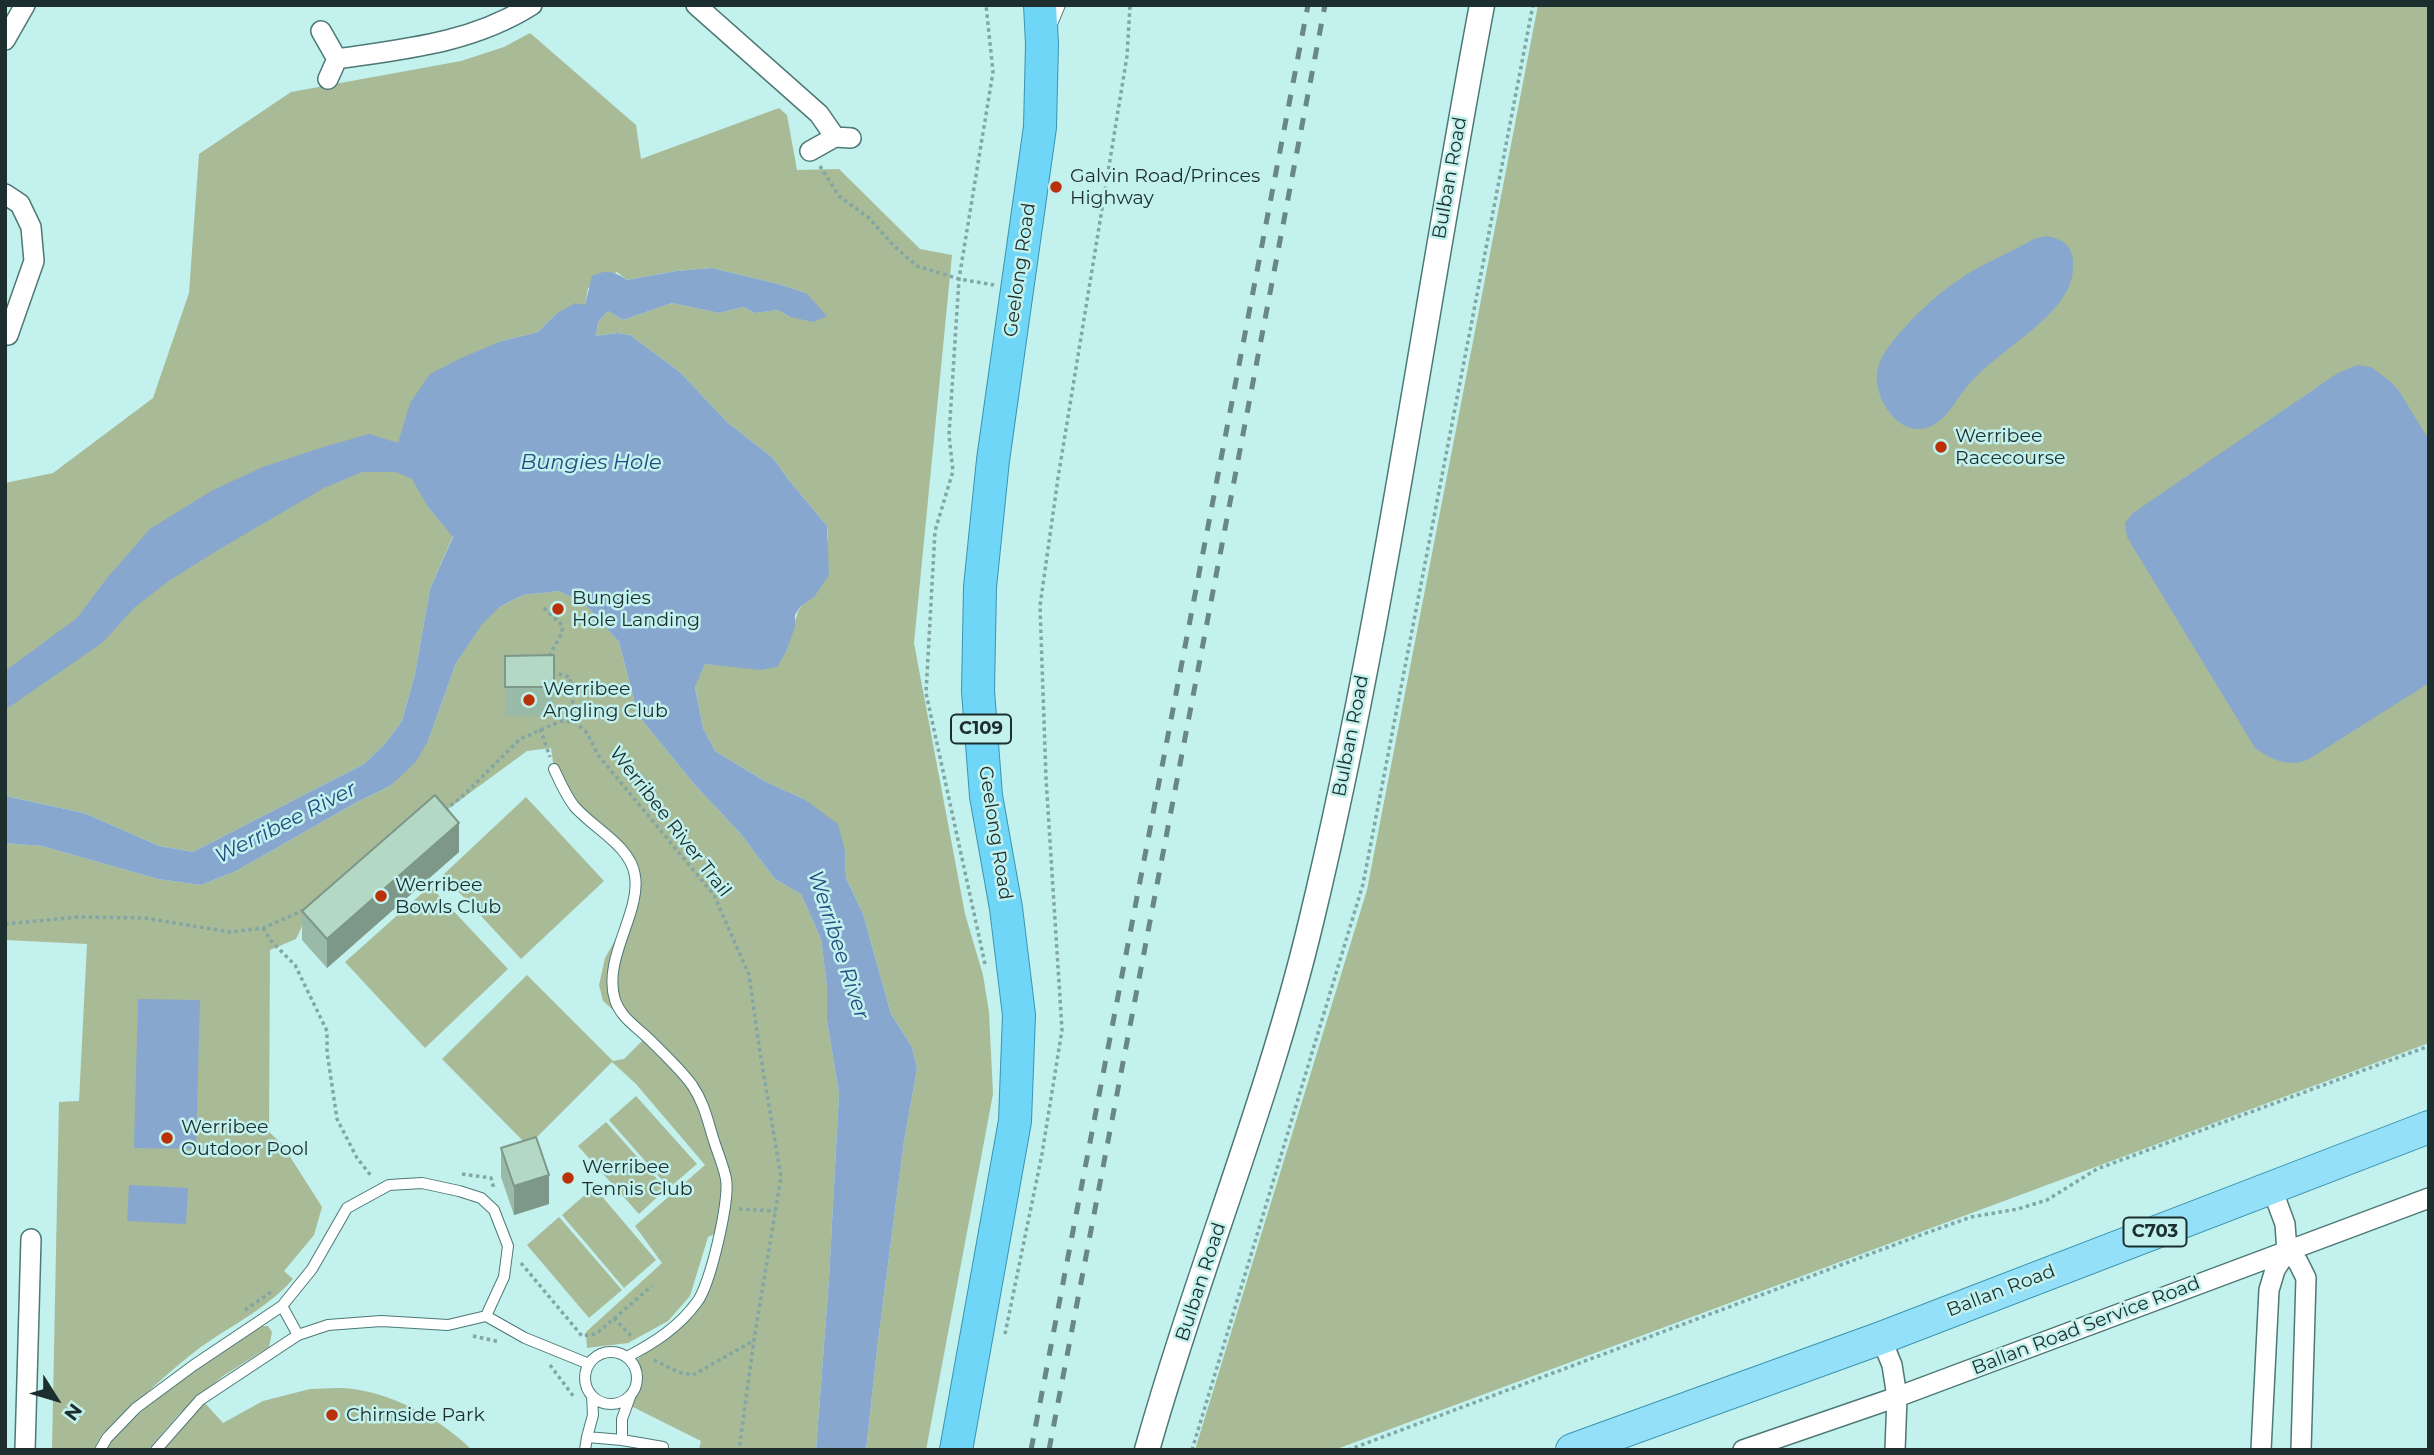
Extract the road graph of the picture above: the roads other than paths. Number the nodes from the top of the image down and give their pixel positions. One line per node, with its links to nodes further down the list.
1 (25, 5): 8 (street)
2 (532, 5): 10 (street)
3 (696, 5): 12 (street)
4 (1040, 5): 9 (highway, Geelong Road / C109)
5 (1060, 5): 9 (lane)
6 (1482, 5): 39 (street, Bulban Road)
7 (321, 31): 10 (street)
8 (5, 40)
9 (1042, 44): 38 (highway, Geelong Road / C109)
10 (337, 59): 11 (street)
11 (328, 79)
12 (810, 151)
13 (5, 194): 14 (street)
14 (11, 309): 15 (street)
15 (8, 335)
16 (554, 769): 26 (lane)
17 (2429, 1127): 18 (main road, Ballan Road / C703)
18 (2271, 1186): 21 (street); 25 (main road, Ballan Road / C703)
19 (2429, 1198): 21 (street, Ballan Road Service Road)
20 (31, 1239): 33 (street)
21 (2287, 1251): 30 (street, Ballan Road Service Road); 43 (street); 44 (street)
22 (282, 1306): 23 (lane); 24 (lane); 34 (lane)
23 (486, 1316): 24 (lane); 27 (lane)
24 (298, 1335): 35 (lane)
25 (1881, 1338): 30 (street); 40 (main road, Ballan Road / C703)
26 (627, 1357): 27 (lane); 29 (lane)
27 (589, 1364): 28 (lane)
28 (592, 1396): 29 (lane); 31 (lane)
29 (630, 1397): 32 (lane)
30 (1897, 1397): 41 (street, Ballan Road Service Road); 42 (street)
31 (587, 1437): 32 (lane); 36 (lane)
32 (622, 1440): 37 (lane)
33 (25, 1450)
34 (100, 1450)
35 (156, 1450)
36 (584, 1450)
37 (663, 1450)
38 (956, 1450)
39 (1147, 1450)
40 (1572, 1450)
41 (1743, 1450)
42 (1895, 1450)
43 (2261, 1450)
44 (2301, 1450)

